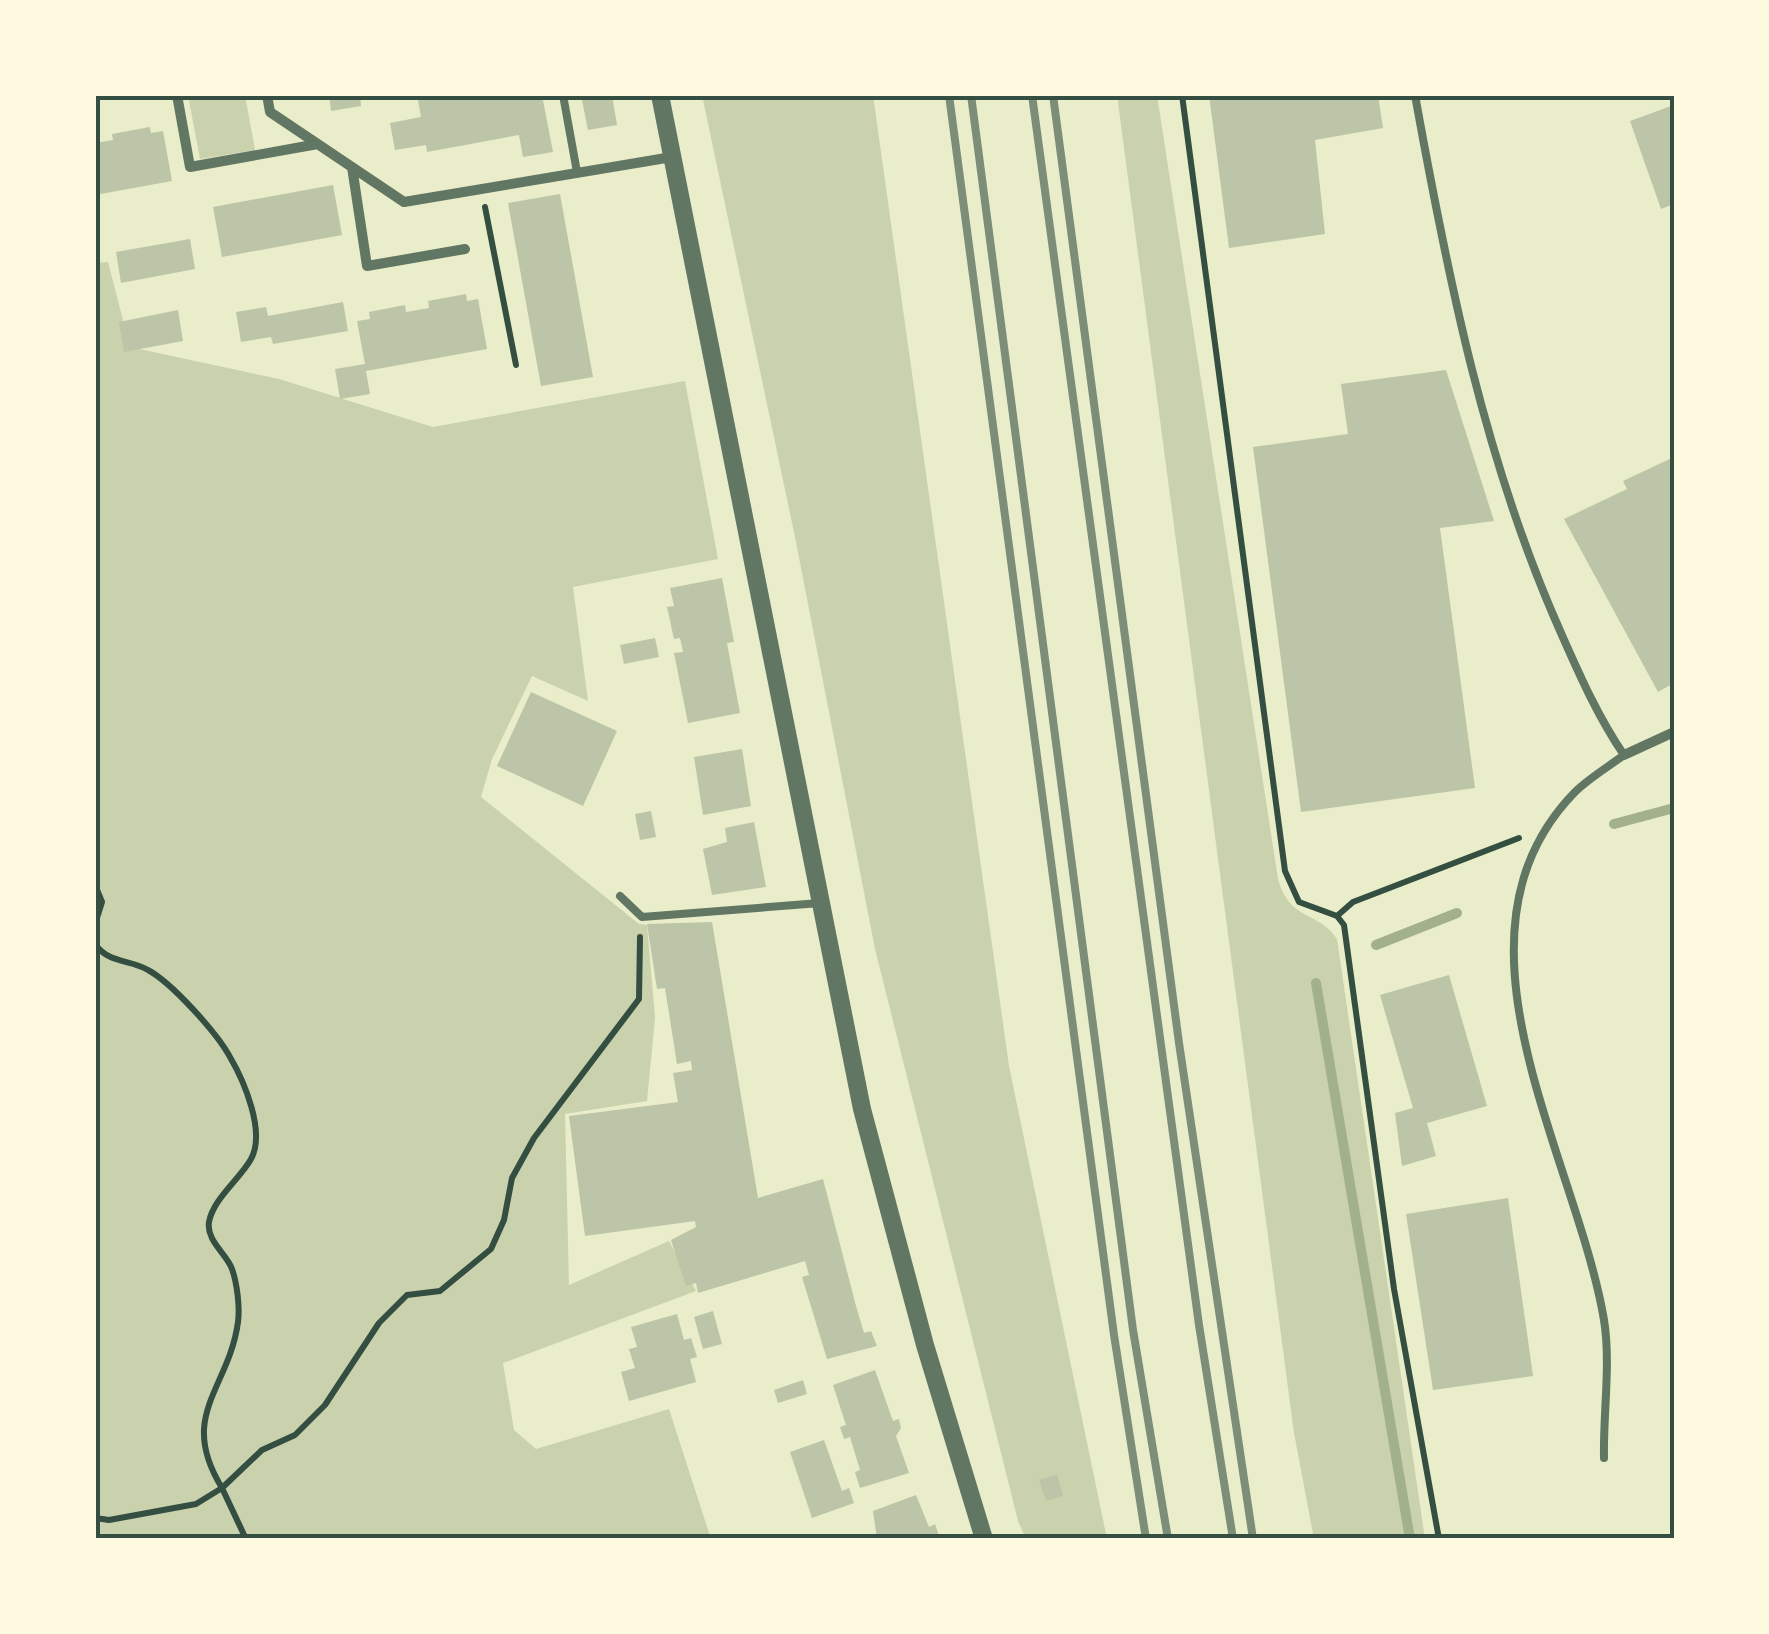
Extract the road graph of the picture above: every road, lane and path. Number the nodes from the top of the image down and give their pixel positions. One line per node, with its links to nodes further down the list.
1 (177, 95): 7 (street)
2 (267, 95): 7 (street)
3 (563, 95): 10 (lane)
4 (660, 95): 8 (street)
5 (1182, 95): 20 (path)
6 (1415, 95): 15 (lane)
7 (318, 144): 9 (street)
8 (672, 157): 10 (street); 19 (street)
9 (352, 167): 11 (street); 12 (street)
10 (577, 172): 11 (street)
11 (482, 191): 13 (path)
12 (465, 248)
13 (516, 365)
14 (1674, 732): 15 (street)
15 (1624, 755): 16 (lane)
16 (1546, 829): 20 (path); 24 (lane)
17 (95, 885): 22 (path)
18 (620, 896): 21 (lane)
19 (820, 904): 21 (lane); 28 (street)
20 (1337, 916): 29 (path)
21 (642, 918): 25 (path)
22 (95, 924)
23 (95, 944): 25 (path)
24 (1604, 1458)
25 (222, 1488): 26 (path); 27 (path)
26 (95, 1518)
27 (246, 1539)
28 (984, 1539)
29 (1439, 1539)

